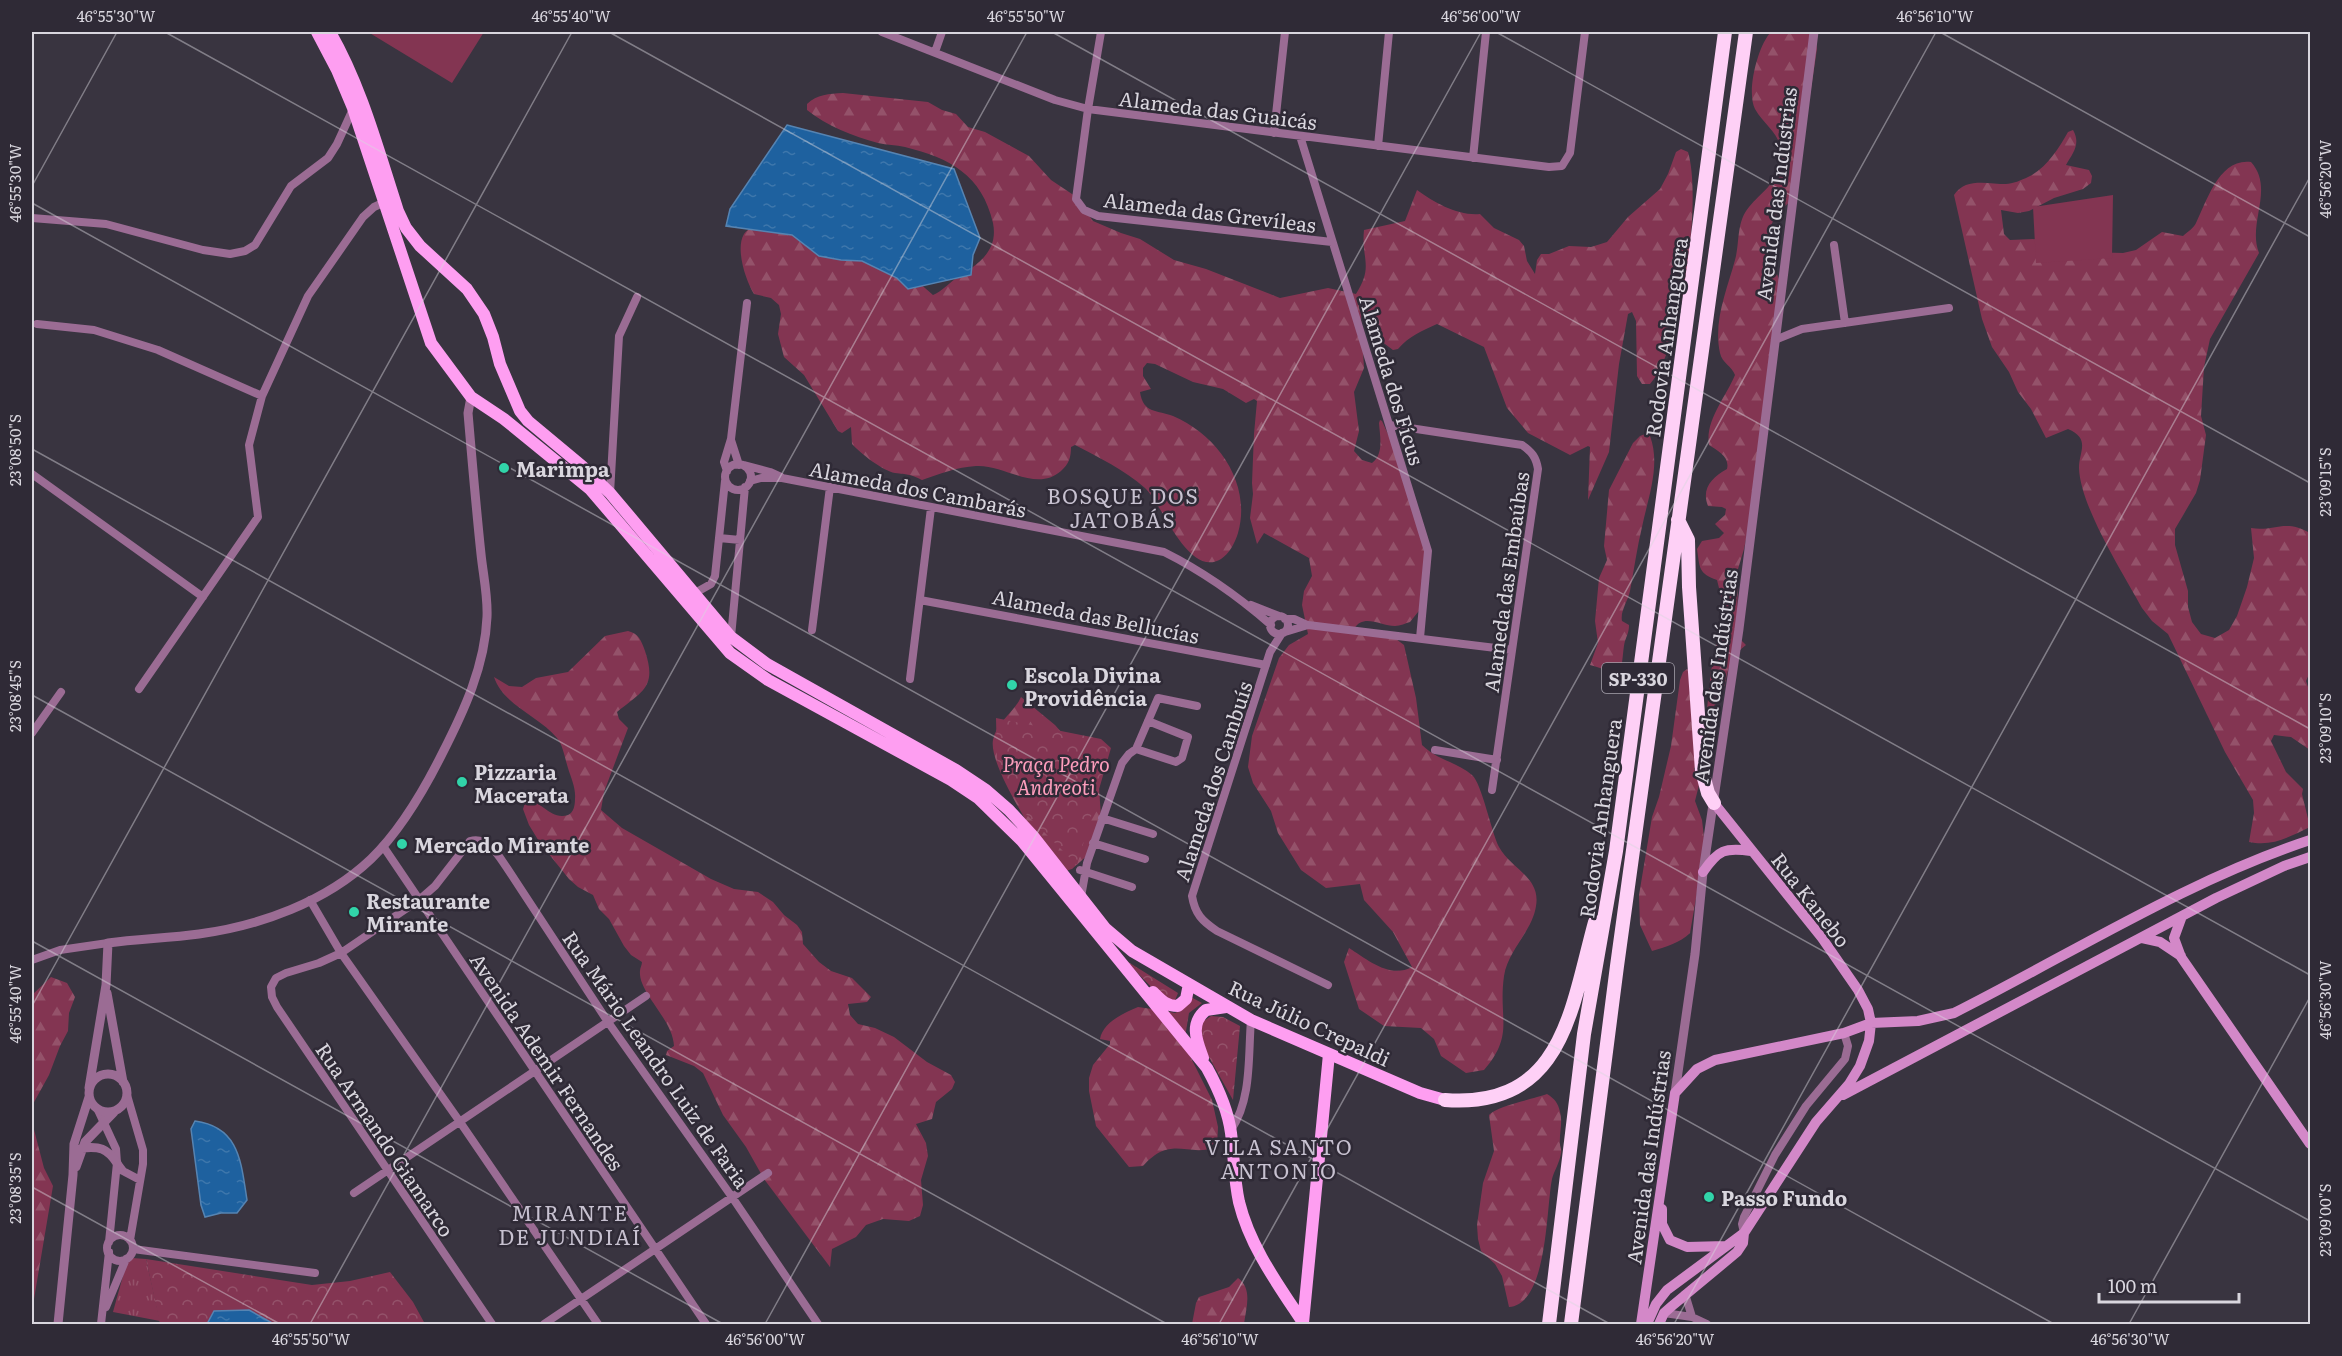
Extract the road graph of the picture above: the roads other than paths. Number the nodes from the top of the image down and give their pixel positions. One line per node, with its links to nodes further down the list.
1 (317, 32): 14 (main road)
2 (330, 32): 20 (main road)
3 (882, 32): 13 (street, Alameda das Guaicás)
4 (942, 32): 13 (street)
5 (1101, 32): 15 (street)
6 (1285, 32): 16 (street)
7 (1389, 32): 18 (street)
8 (1486, 32): 19 (street)
9 (1586, 32): 19 (street, Alameda das Guaicás)
10 (1725, 32): 79 (highway, Rodovia Anhanguera / SP-330)
11 (1746, 32): 45 (highway, Rodovia Anhanguera / SP-330)
12 (1814, 32): 31 (street, Avenida das Indústrias)
13 (935, 52): 15 (street, Alameda das Guaicás)
14 (353, 108): 20 (main road); 21 (street)
15 (1088, 109): 16 (street, Alameda das Guaicás); 22 (street, Alameda das Grevíleas)
16 (1274, 133): 17 (street, Alameda das Guaicás)
17 (1300, 136): 18 (street, Alameda das Guaicás); 22 (street, Alameda dos Fícus)
18 (1378, 146): 19 (street, Alameda das Guaicás)
19 (1473, 158)
20 (389, 200): 24 (main road, Rua Júlio Crepaldi); 25 (main road); 32 (street)
21 (32, 218)
22 (1332, 242): 34 (street, Alameda dos Fícus)
23 (1834, 245): 29 (street)
24 (420, 246): 25 (main road); 43 (main road, Rua Júlio Crepaldi)
25 (402, 255): 33 (main road)
26 (637, 297): 43 (street)
27 (747, 303): 35 (street)
28 (1949, 308): 29 (street)
29 (1845, 323): 31 (street)
30 (37, 324): 32 (street)
31 (1775, 340): 72 (street, Avenida das Indústrias)
32 (262, 396): 49 (street)
33 (471, 397): 77 (street); 96 (main road)
34 (1390, 425): 58 (street, Alameda dos Fícus); 59 (street, Alameda das Embaúbas)
35 (731, 439): 36 (street); 37 (street)
36 (740, 465): 37 (street); 39 (street, Alameda dos Cambarás); 41 (street)
37 (727, 471): 40 (street)
38 (32, 474): 49 (street)
39 (782, 478): 41 (street, Alameda dos Cambarás); 42 (street, Alameda dos Cambarás)
40 (725, 480): 41 (street); 46 (street)
41 (748, 484): 47 (street)
42 (830, 487): 44 (street, Alameda dos Cambarás); 55 (street)
43 (610, 493): 48 (main road, Rua Júlio Crepaldi)
44 (931, 508): 50 (street); 51 (street, Alameda dos Cambarás)
45 (1678, 520): 72 (highway); 159 (highway, Rodovia Anhanguera / SP-330)
46 (719, 538): 47 (street); 48 (street)
47 (740, 540): 57 (street)
48 (695, 593): 57 (main road, Rua Júlio Crepaldi)
49 (203, 597): 63 (street)
50 (920, 600): 61 (street, Alameda das Bellucías); 62 (street)
51 (1247, 604): 52 (street, Alameda dos Cambarás); 54 (street, Alameda dos Cambarás)
52 (1282, 618): 53 (street, Alameda dos Cambarás); 54 (street); 56 (street)
53 (1308, 626): 56 (street, Alameda dos Cambarás); 58 (street, Alameda dos Cambarás)
54 (1271, 627): 56 (street); 60 (street, Alameda dos Cambuís)
55 (812, 630)
56 (1283, 632): 60 (street, Alameda dos Cambuís)
57 (731, 637): 84 (main road, Rua Júlio Crepaldi)
58 (1419, 638): 59 (street, Alameda dos Cambarás)
59 (1512, 650): 70 (street, Alameda das Embaúbas)
60 (1270, 652): 61 (street, Alameda dos Cambuís)
61 (1266, 665): 102 (street, Alameda dos Cambuís)
62 (910, 679)
63 (140, 689)
64 (61, 692): 67 (street)
65 (1197, 706): 66 (street)
66 (1148, 721): 68 (street); 68 (street)
67 (32, 733)
68 (1136, 749): 73 (street)
69 (1435, 750): 70 (street)
70 (1497, 760): 71 (street, Alameda das Embaúbas)
71 (1492, 790)
72 (1714, 803): 78 (main road, Rua Kanebo); 83 (street, Avenida das Indústrias)
73 (1102, 818): 74 (street); 76 (street)
74 (1153, 834)
75 (2310, 840): 85 (main road)
76 (1094, 843): 81 (street); 82 (street)
77 (383, 846): 89 (street); 90 (street, Avenida Ademir Fernandes)
78 (1751, 850): 83 (main road); 107 (main road, Rua Kanebo)
79 (1616, 851): 117 (highway); 158 (highway, Rodovia Anhanguera / SP-330)
80 (2310, 857): 88 (main road)
81 (1144, 859)
82 (1085, 868): 84 (street); 86 (street); 87 (street)
83 (1703, 872): 114 (street, Avenida das Indústrias)
84 (1064, 876): 87 (main road, Rua Júlio Crepaldi)
85 (2206, 881): 88 (main road); 94 (main road)
86 (1132, 887)
87 (1081, 897): 100 (main road, Rua Júlio Crepaldi)
88 (2216, 898): 91 (main road)
89 (310, 900): 93 (street); 95 (street)
90 (419, 900): 95 (street); 106 (street, Rua Mário Leandro Luiz de Faria); 111 (street, Avenida Ademir Fernandes)
91 (2182, 916): 92 (main road); 98 (main road)
92 (2141, 938): 98 (main road); 99 (main road)
93 (108, 943): 97 (street); 101 (street)
94 (2088, 943): 99 (main road); 107 (main road)
95 (341, 953): 121 (street); 126 (street, Rua Armando Giamarco)
96 (1114, 953): 100 (main road); 110 (main road)
97 (32, 957)
98 (2181, 957): 123 (main road)
99 (2097, 961): 116 (main road)
100 (1189, 984): 104 (main road, Rua Júlio Crepaldi)
101 (106, 985): 112 (street); 113 (street)
102 (1328, 986)
103 (646, 996): 106 (street)
104 (1226, 1007): 105 (main road, Rua Júlio Crepaldi); 110 (main road)
105 (1251, 1020): 109 (main road, Rua Júlio Crepaldi); 122 (street)
106 (608, 1022): 111 (street); 131 (street, Rua Mário Leandro Luiz de Faria)
107 (1871, 1023): 108 (main road); 116 (main road)
108 (1844, 1033): 114 (main road); 133 (street)
109 (1329, 1054): 117 (main road, Rua Júlio Crepaldi); 144 (main road)
110 (1207, 1068): 122 (main road)
111 (535, 1071): 121 (street); 137 (street, Avenida Ademir Fernandes)
112 (123, 1082): 113 (street); 115 (street)
113 (89, 1093): 118 (street); 128 (street)
114 (1675, 1093): 132 (main road, Avenida das Indústrias)
115 (127, 1095): 119 (street); 129 (street)
116 (1838, 1098): 133 (main road)
117 (1445, 1100)
118 (98, 1110): 119 (street); 120 (street)
119 (114, 1112): 120 (street)
120 (104, 1122): 124 (street); 125 (street)
121 (460, 1122): 126 (street); 147 (street)
122 (1231, 1131): 145 (main road)
123 (2310, 1144)
124 (82, 1148): 125 (street); 128 (street)
125 (117, 1163): 129 (street); 135 (street)
126 (388, 1170): 130 (street); 152 (street, Rua Armando Giamarco)
127 (768, 1173): 131 (street)
128 (73, 1175): 151 (street)
129 (140, 1180): 134 (street)
130 (354, 1193)
131 (732, 1197): 137 (street); 156 (street, Rua Mário Leandro Luiz de Faria)
132 (1661, 1197): 136 (main road); 160 (main road, Avenida das Indústrias)
133 (1744, 1233): 136 (main road); 143 (main road)
134 (130, 1240): 135 (street); 138 (street)
135 (109, 1242): 139 (street)
136 (1727, 1246): 141 (main road)
137 (655, 1249): 147 (street); 155 (street, Avenida Ademir Fernandes)
138 (133, 1250): 140 (street); 142 (street)
139 (109, 1252): 140 (street); 150 (street)
140 (126, 1259): 150 (street)
141 (1698, 1266): 143 (main road); 161 (main road)
142 (315, 1273)
143 (1706, 1277): 146 (main road)
144 (1307, 1281): 145 (main road); 157 (main road)
145 (1280, 1289): 157 (main road)
146 (1685, 1294): 148 (main road); 149 (street)
147 (581, 1300): 153 (street); 154 (street)
148 (1664, 1313): 149 (street); 162 (main road)
149 (1692, 1317): 163 (street)
150 (101, 1321)
151 (58, 1324)
152 (492, 1324)
153 (544, 1324)
154 (598, 1324)
155 (706, 1324)
156 (818, 1324)
157 (1303, 1324)
158 (1549, 1324)
159 (1570, 1324)
160 (1641, 1324)
161 (1647, 1324)
162 (1659, 1324)
163 (1707, 1324)

